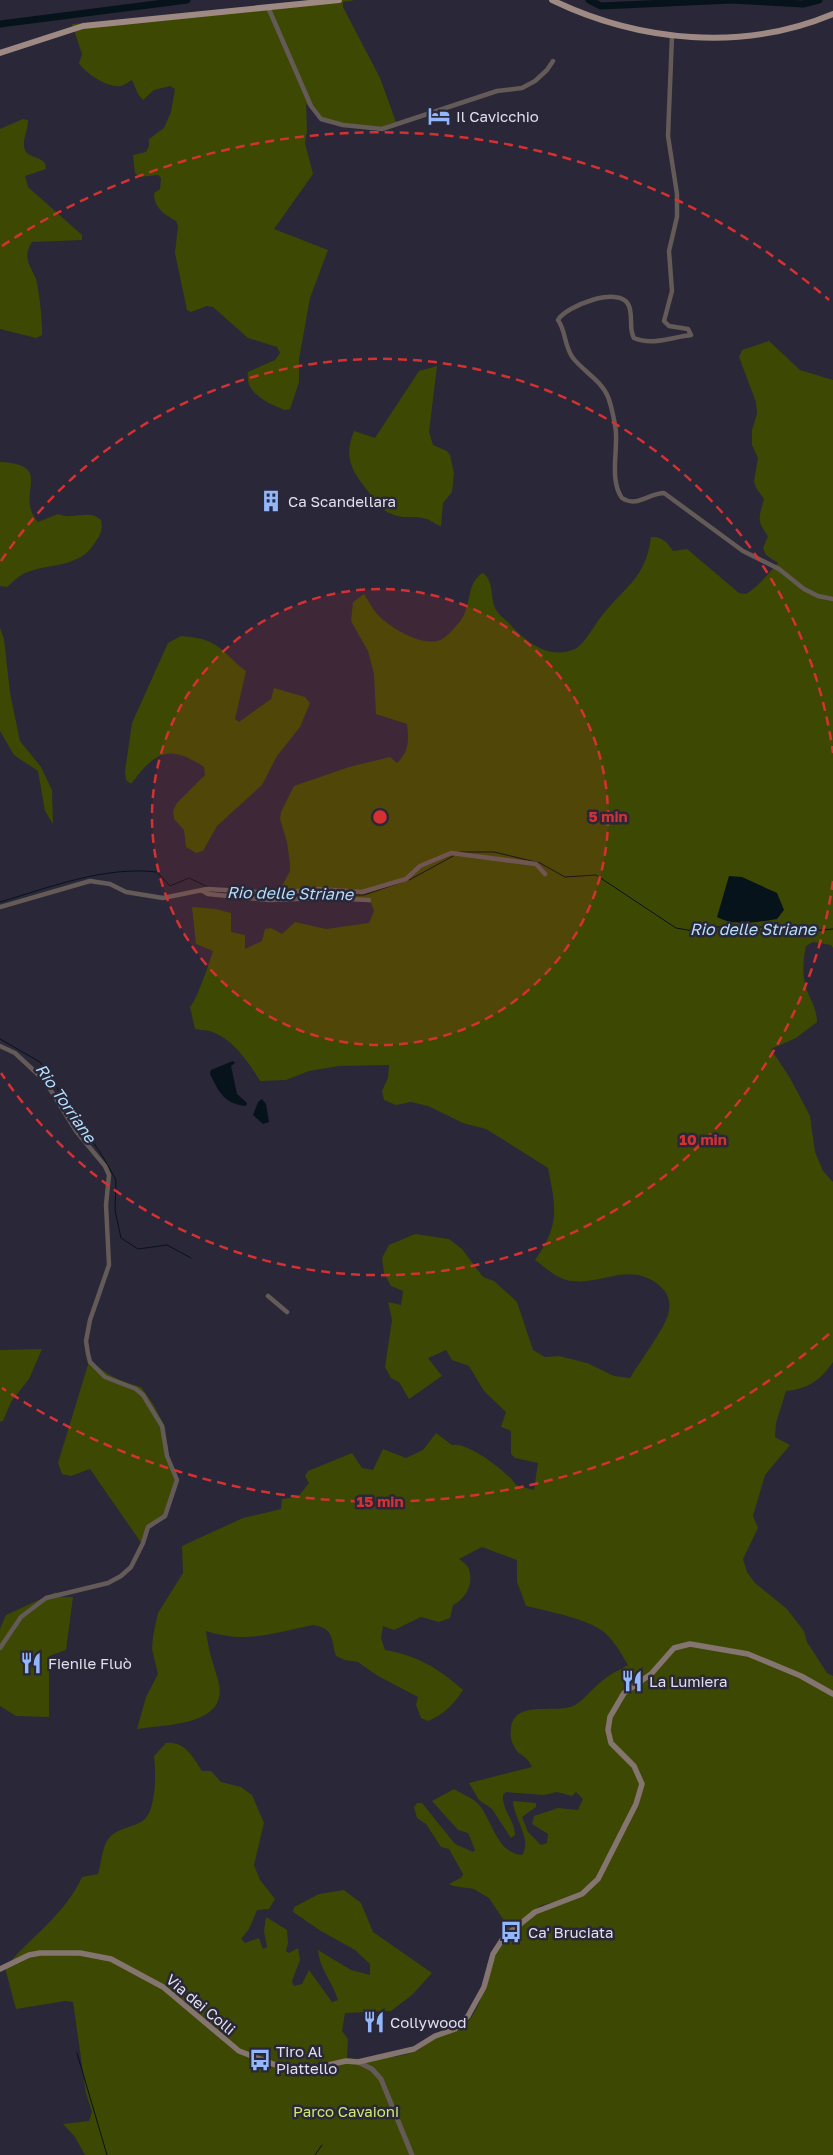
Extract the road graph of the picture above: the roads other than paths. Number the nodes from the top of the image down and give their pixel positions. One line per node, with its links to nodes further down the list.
1 (339, 0): 3 (main road)
2 (552, 0): 5 (main road)
3 (268, 7): 6 (main road); 7 (street)
4 (833, 14): 5 (main road)
5 (672, 36): 8 (street)
6 (0, 53)
7 (553, 61)
8 (833, 599)
9 (546, 874): 10 (street)
10 (207, 889): 11 (street); 12 (street)
11 (369, 900)
12 (0, 907)
13 (0, 1046): 16 (street)
14 (268, 1296): 15 (street)
15 (287, 1312)
16 (0, 1648)
17 (833, 1694): 19 (main road, Via dei Colli)
18 (0, 1969): 19 (main road, Via dei Colli)
19 (358, 2062): 20 (street)
20 (412, 2155)

